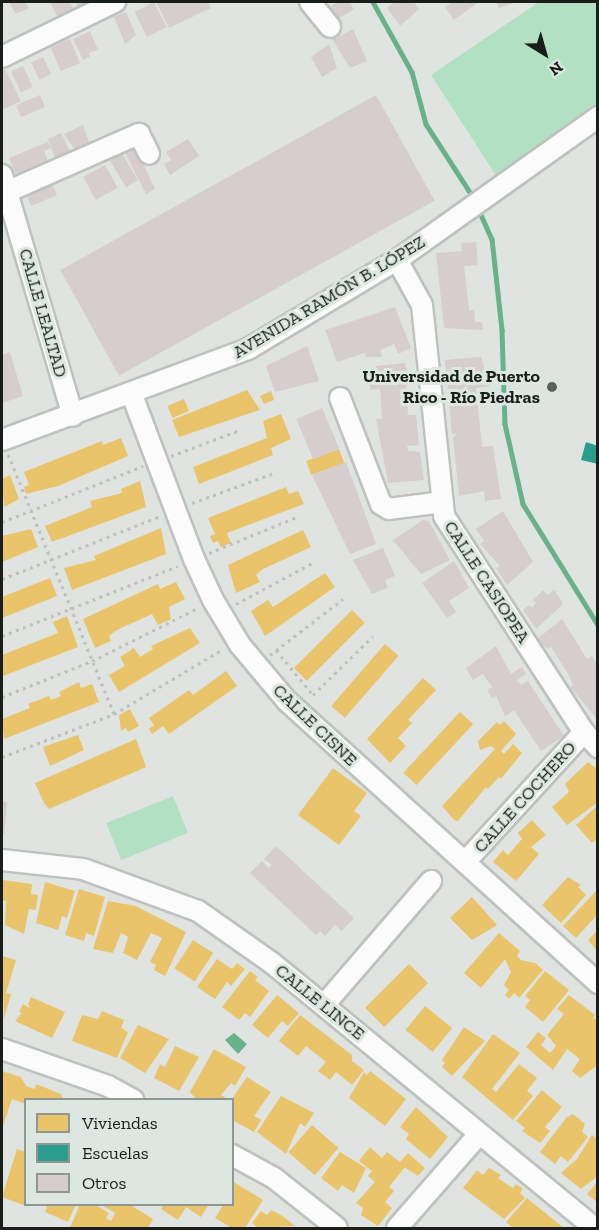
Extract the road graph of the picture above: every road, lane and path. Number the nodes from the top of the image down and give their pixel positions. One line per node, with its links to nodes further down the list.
1 (115, 2): 4 (street)
2 (310, 2): 3 (street)
3 (330, 27)
4 (2, 57)
5 (597, 117): 8 (street, AVENIDA RAMÓN B. LÓPEZ)
6 (149, 154): 7 (street)
7 (3, 186): 11 (street, CALLE LEALTAD)
8 (397, 260): 9 (street, AVENIDA RAMÓN B. LÓPEZ); 16 (street, CALLE CASIOPEA)
9 (132, 395): 11 (street, AVENIDA RAMÓN B. LÓPEZ); 14 (street, CALLE CISNE)
10 (340, 398): 16 (street)
11 (73, 416): 13 (street, AVENIDA RAMÓN B. LÓPEZ)
12 (240, 430): 14 (path)
13 (5, 446): 18 (path)
14 (157, 461): 17 (street, CALLE CISNE); 18 (path)
15 (274, 472): 17 (path)
16 (443, 502): 36 (street, CALLE CASIOPEA)
17 (176, 510): 21 (street, CALLE CISNE); 22 (path)
18 (30, 511): 20 (path); 22 (path)
19 (299, 516): 21 (path)
20 (2, 522)
21 (195, 559): 26 (street, CALLE CISNE); 27 (path)
22 (50, 560): 24 (path); 27 (path)
23 (314, 562): 26 (path)
24 (2, 579)
25 (343, 599): 31 (path)
26 (216, 606): 30 (street, CALLE CISNE); 32 (path)
27 (70, 609): 28 (path); 32 (path)
28 (2, 636)
29 (373, 636): 31 (path)
30 (238, 641): 33 (street, CALLE CISNE); 35 (path)
31 (276, 650): 33 (path)
32 (92, 661): 34 (path); 35 (path)
33 (257, 665): 40 (street, CALLE CISNE)
34 (2, 697)
35 (114, 714): 38 (path)
36 (584, 732): 37 (street, CALLE CASIOPEA); 40 (street, CALLE COCHERO)
37 (597, 747)
38 (2, 756)
39 (2, 860): 43 (street, CALLE LINCE)
40 (465, 862): 42 (street, CALLE CISNE)
41 (432, 881): 43 (street)
42 (597, 982)
43 (324, 1005): 46 (street, CALLE LINCE)
44 (2, 1049): 45 (street)
45 (129, 1098)
46 (479, 1134): 49 (street); 50 (street, CALLE LINCE)
47 (234, 1156): 48 (street)
48 (337, 1228)
49 (397, 1228)
50 (595, 1228)

